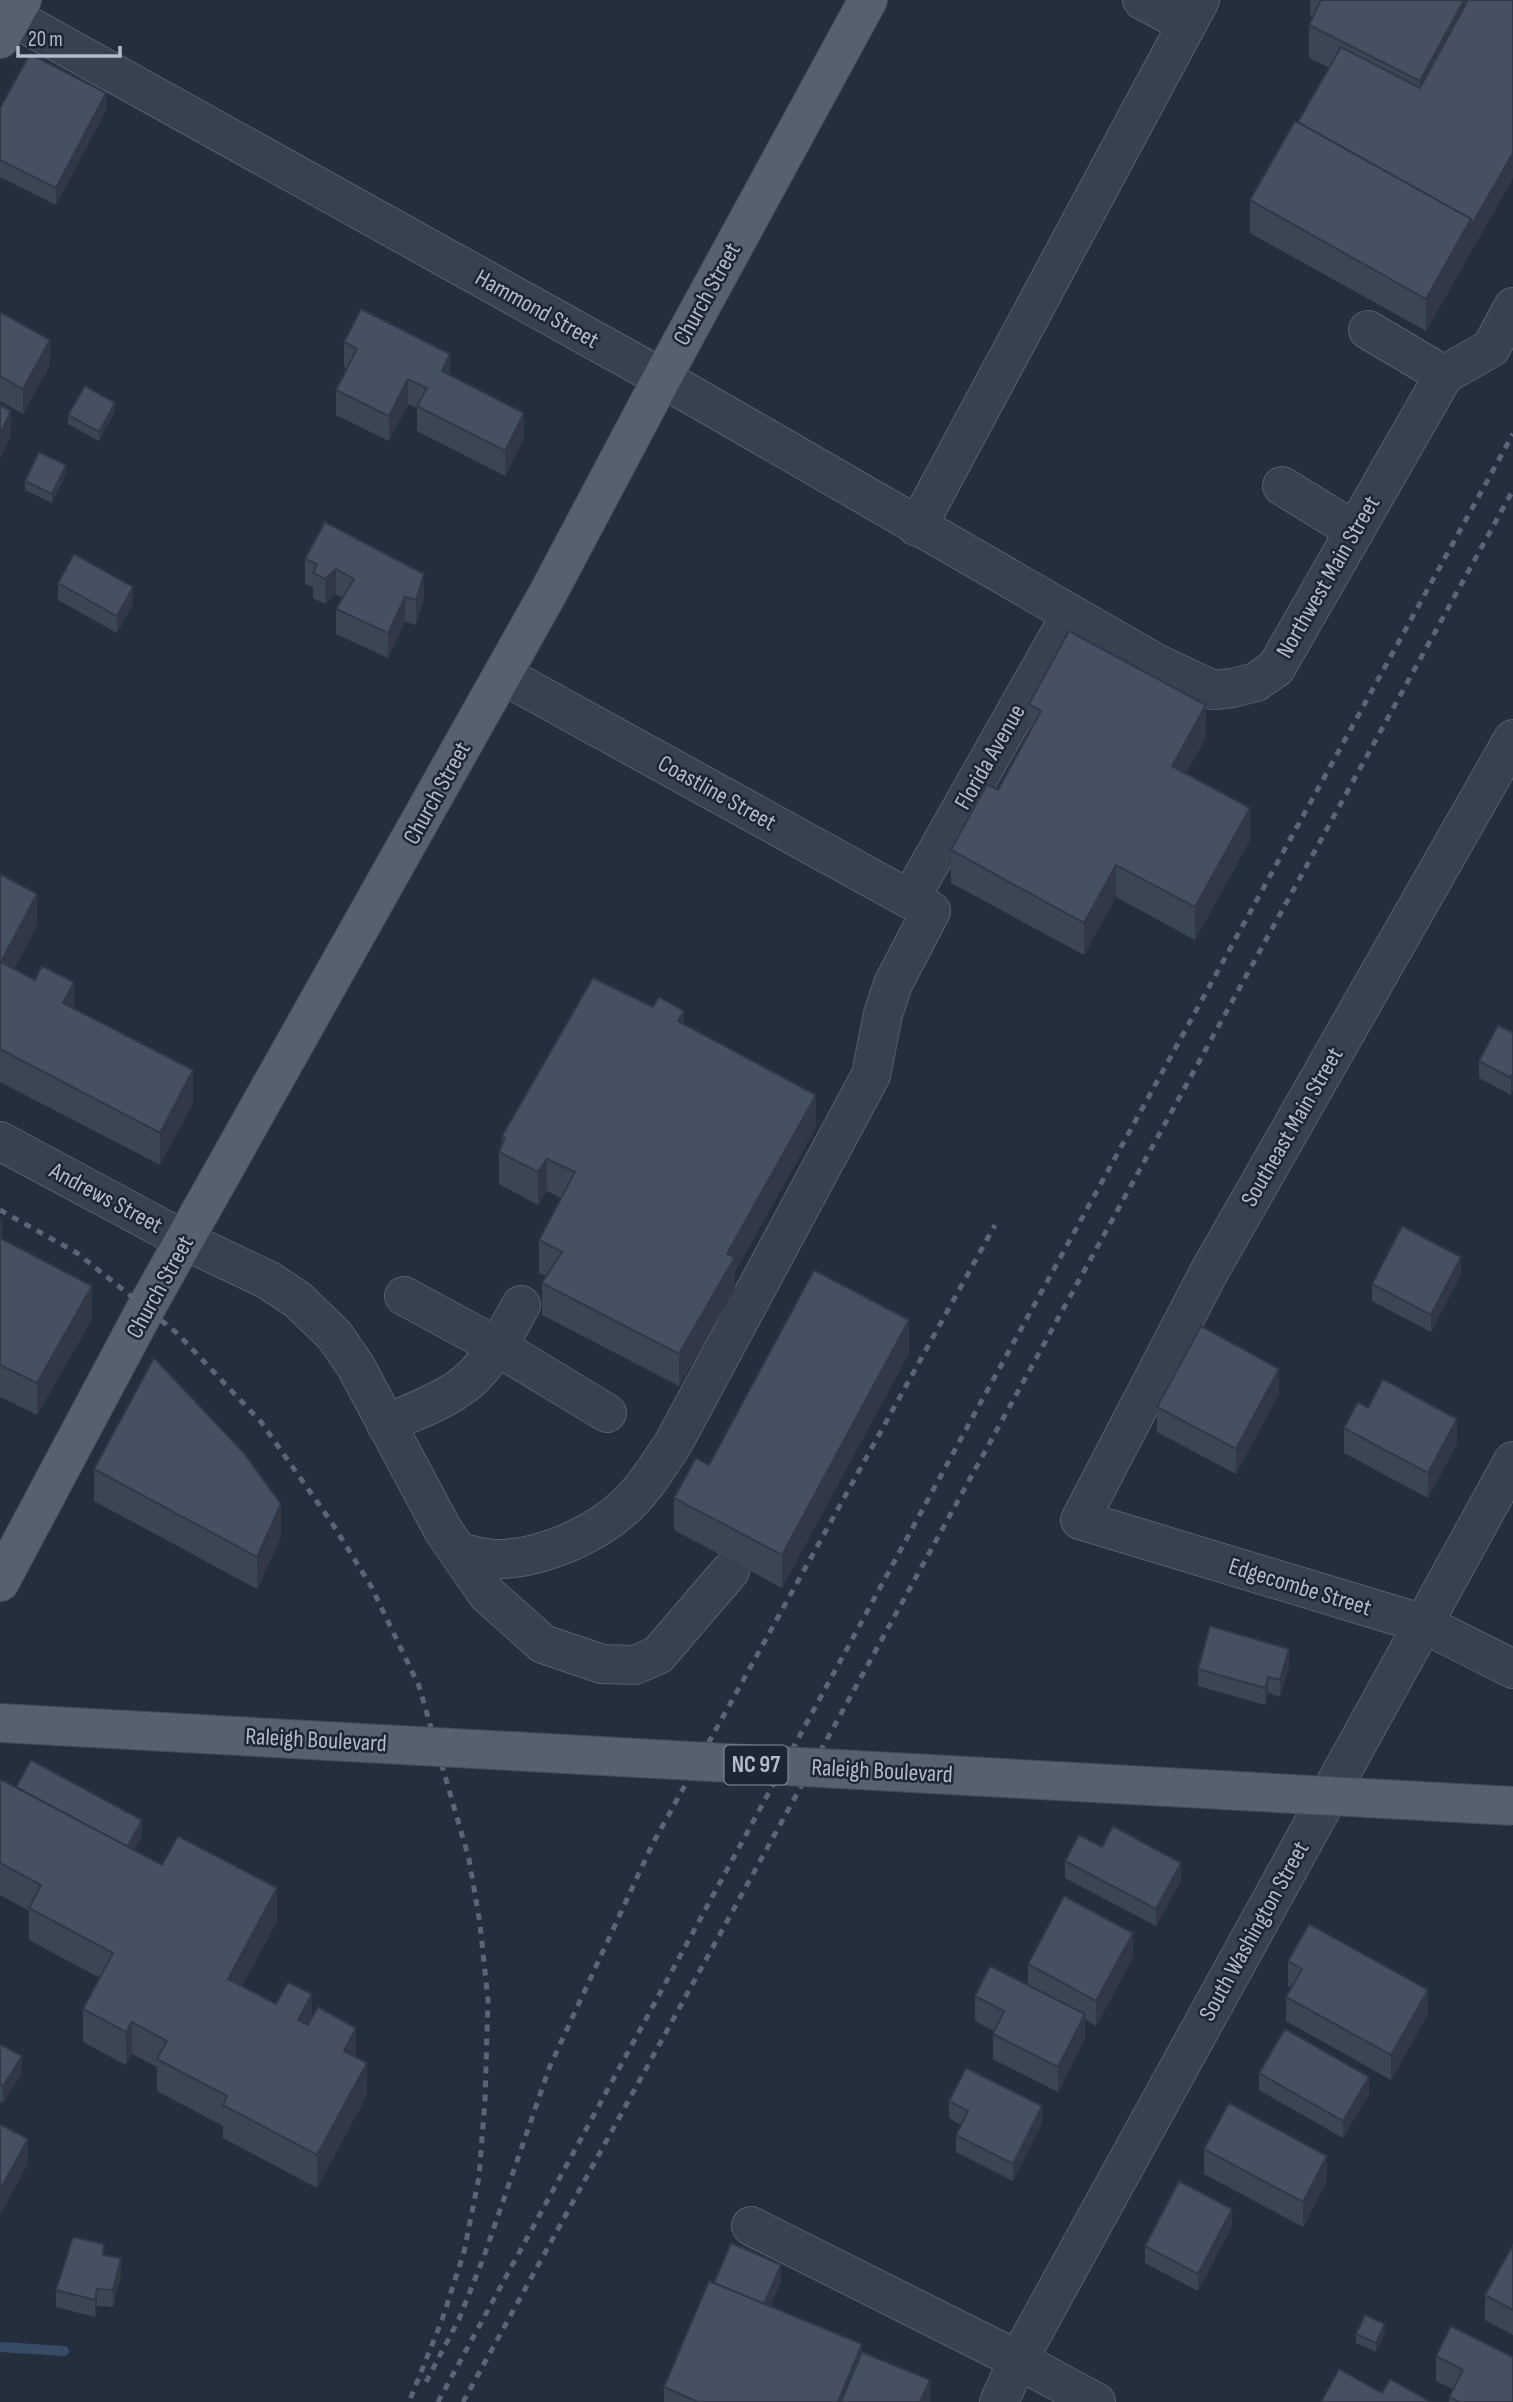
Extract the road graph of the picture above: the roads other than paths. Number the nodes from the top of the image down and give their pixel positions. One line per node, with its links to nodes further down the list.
1 (868, 0): 8 (main road, Church Street)
2 (1142, 0): 3 (street)
3 (1194, 12): 10 (street)
4 (8, 17): 8 (street, Hammond Street)
5 (1513, 307): 7 (street)
6 (1368, 330): 7 (street)
7 (1444, 375): 11 (street, Northwest Main Street)
8 (662, 378): 10 (street, Hammond Street); 13 (main road, Church Street)
9 (1282, 486): 11 (street)
10 (917, 527): 12 (street, Hammond Street)
11 (1355, 531): 12 (street, Northwest Main Street)
12 (1070, 616): 15 (street, Florida Avenue)
13 (503, 675): 15 (street, Coastline Street); 17 (main road, Church Street)
14 (1513, 738): 24 (street, Southeast Main Street)
15 (921, 905): 25 (street, Florida Avenue)
16 (0, 1142): 17 (street, Andrews Street)
17 (186, 1241): 22 (street, Andrews Street); 27 (main road, Church Street)
18 (404, 1296): 20 (street)
19 (521, 1305): 20 (street)
20 (498, 1347): 21 (street); 22 (street)
21 (607, 1413)
22 (386, 1424): 25 (street, Andrews Street)
23 (1513, 1461): 28 (street, South Washington Street)
24 (1080, 1520): 28 (street, Edgecombe Street)
25 (459, 1552): 26 (street, Andrews Street)
26 (730, 1571)
27 (0, 1582)
28 (1424, 1624): 29 (street, Edgecombe Street); 33 (street, South Washington Street)
29 (1513, 1669)
30 (0, 1723): 31 (main road, Raleigh Boulevard / NC 97, bridge)
31 (1513, 1806)
32 (751, 2226): 33 (street)
33 (1018, 2360): 34 (street, South Washington Street); 35 (street)
34 (999, 2402)
35 (1096, 2402)

